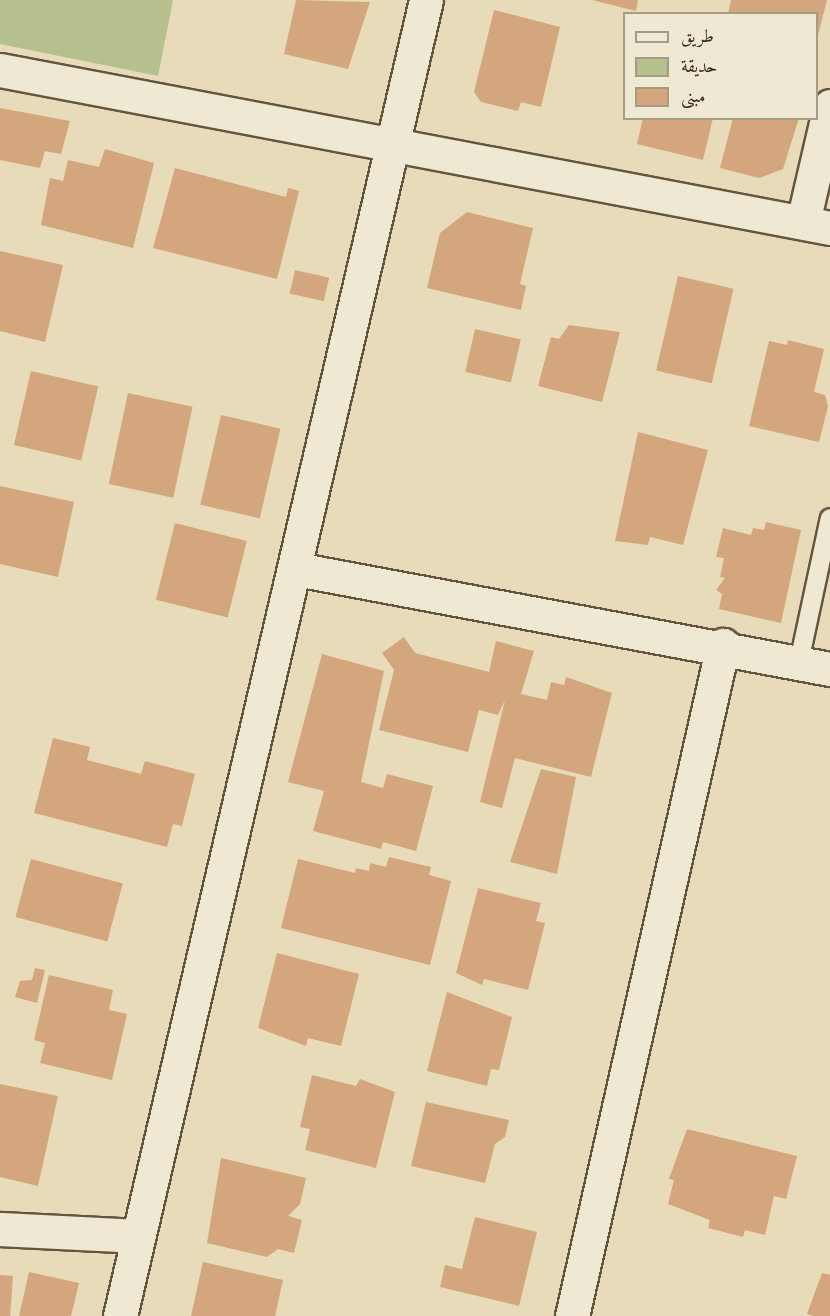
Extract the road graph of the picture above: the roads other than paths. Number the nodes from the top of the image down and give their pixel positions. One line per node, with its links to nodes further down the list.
1 (426, 0): 4 (street)
2 (0, 70): 4 (street)
3 (830, 106): 5 (street)
4 (392, 140): 5 (street); 7 (street)
5 (816, 225)
6 (830, 518): 9 (lane)
7 (296, 569): 8 (street); 11 (street)
8 (723, 645): 9 (street); 13 (street)
9 (815, 665)
10 (0, 1229): 11 (street)
11 (138, 1236): 12 (street)
12 (120, 1316)
13 (572, 1316)

